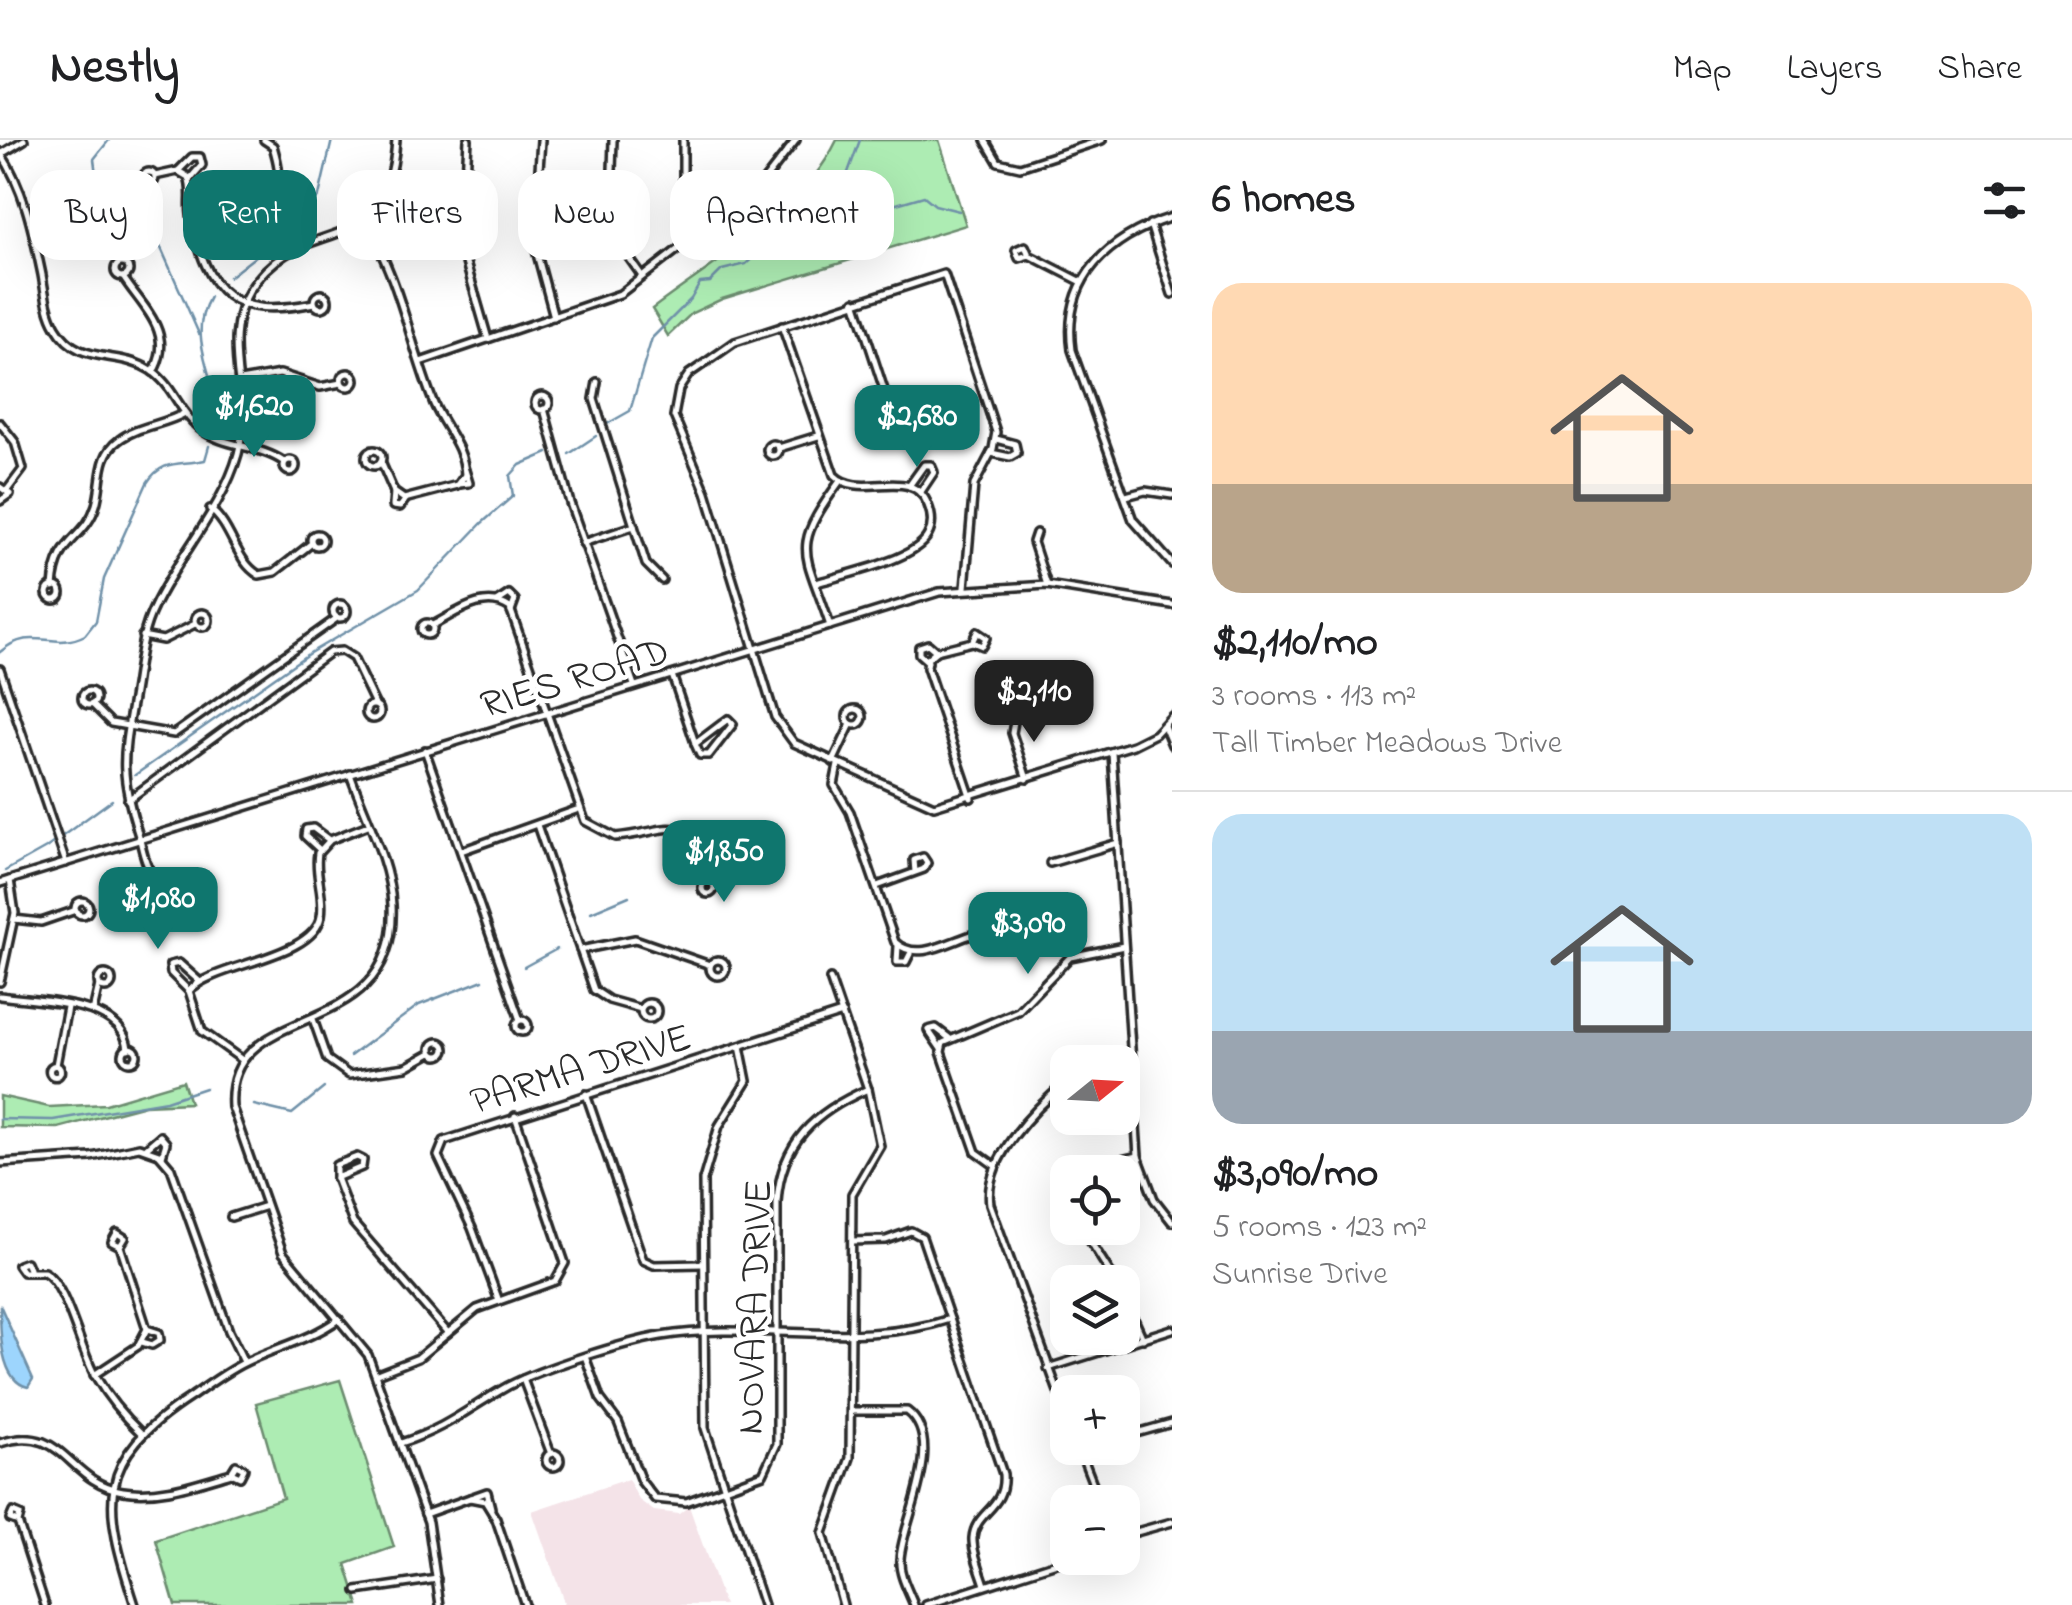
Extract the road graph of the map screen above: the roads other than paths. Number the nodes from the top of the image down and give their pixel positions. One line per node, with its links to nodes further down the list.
1 (24, 140): 12 (street)
2 (264, 140): 11 (street)
3 (396, 140): 15 (street)
4 (468, 140): 39 (street)
5 (541, 140): 37 (street)
6 (613, 140): 31 (street)
7 (683, 140): 16 (street)
8 (796, 140): 17 (street)
9 (985, 140): 10 (street)
10 (1102, 140)
11 (276, 143): 14 (street)
12 (1, 153): 21 (street)
13 (197, 170): 18 (street)
14 (279, 170)
15 (391, 170)
16 (683, 170)
17 (775, 170)
18 (178, 171): 19 (street); 20 (street)
19 (163, 174)
20 (183, 175)
21 (30, 217)
22 (1172, 217): 23 (street)
23 (1150, 224): 32 (street); 33 (street)
24 (337, 233): 35 (street)
25 (1029, 254): 32 (street)
26 (670, 256): 31 (street)
27 (39, 260): 41 (street)
28 (205, 260): 35 (street)
29 (387, 260): 40 (street)
30 (123, 277): 41 (street)
31 (643, 277): 37 (street)
32 (1082, 282): 62 (street)
33 (1172, 294)
34 (855, 301): 38 (street); 47 (street); 50 (street)
35 (244, 303): 36 (street); 42 (street)
36 (314, 303)
37 (554, 317): 39 (street)
38 (782, 326): 49 (street); 84 (street)
39 (488, 338): 40 (street)
40 (420, 362): 55 (street)
41 (154, 372): 46 (street)
42 (240, 381): 44 (street); 51 (street)
43 (597, 382): 65 (street)
44 (341, 383)
45 (544, 409): 67 (street)
46 (184, 413): 51 (street); 73 (street)
47 (900, 418)
48 (0, 423): 59 (street)
49 (818, 436): 52 (street); 56 (street)
50 (996, 439): 53 (street); 53 (street)
51 (240, 444): 54 (street); 64 (street)
52 (779, 448)
53 (992, 452): 74 (street)
54 (284, 462)
55 (381, 462)
56 (840, 481): 57 (street); 71 (street)
57 (909, 486): 60 (street); 60 (street)
58 (0, 487): 59 (street)
59 (8, 489): 63 (street)
60 (920, 493): 71 (street)
61 (1172, 495): 62 (street)
62 (1125, 497): 69 (street)
63 (0, 500)
64 (210, 509): 68 (street); 82 (street)
65 (634, 526): 67 (street); 70 (street)
66 (1036, 532): 72 (street)
67 (583, 542): 89 (street)
68 (312, 544)
69 (1172, 564)
70 (662, 580)
71 (816, 583): 81 (street)
72 (1048, 585): 74 (street, RIES ROAD); 76 (street, RIES ROAD)
73 (54, 587)
74 (965, 588): 81 (street, RIES ROAD)
75 (497, 602): 77 (street); 77 (street); 80 (street)
76 (1172, 605)
77 (511, 611): 93 (street)
78 (337, 618): 96 (street)
79 (196, 624): 82 (street)
80 (433, 625)
81 (830, 626): 84 (street, RIES ROAD)
82 (142, 636): 96 (street)
83 (972, 642): 85 (street)
84 (752, 651): 88 (street, RIES ROAD); 102 (street)
85 (936, 651): 86 (street); 86 (street)
86 (928, 662): 105 (street)
87 (0, 669): 117 (street)
88 (672, 675): 89 (street, RIES ROAD); 98 (street)
89 (634, 686): 93 (street, RIES ROAD)
90 (92, 704): 96 (street)
91 (374, 704): 106 (street)
92 (1016, 710): 104 (street)
93 (546, 711): 100 (street, RIES ROAD); 107 (street)
94 (1172, 716): 97 (street)
95 (852, 724): 102 (street)
96 (125, 726): 106 (street)
97 (1164, 726): 99 (street); 101 (street)
98 (696, 744): 98 (street)
99 (1172, 745)
100 (425, 750): 103 (street, RIES ROAD); 115 (street)
101 (1112, 753): 104 (street); 113 (street)
102 (835, 763): 105 (street); 123 (street)
103 (350, 774): 109 (street); 110 (street, RIES ROAD)
104 (1027, 780): 105 (street)
105 (971, 798)
106 (127, 801): 110 (street)
107 (579, 810): 108 (street); 116 (street)
108 (537, 825): 115 (street); 130 (street)
109 (368, 826): 111 (street); 143 (street)
110 (139, 838): 117 (street, RIES ROAD); 124 (street)
111 (329, 840): 114 (street); 114 (street)
112 (730, 842): 116 (street)
113 (1118, 843): 118 (street); 129 (street)
114 (320, 850): 134 (street)
115 (461, 851): 144 (street)
116 (697, 854): 121 (street)
117 (66, 863): 120 (street, RIES ROAD)
118 (1050, 863)
119 (915, 872): 123 (street)
120 (10, 880): 122 (street, RIES ROAD); 126 (street)
121 (706, 882)
122 (0, 883)
123 (877, 886): 128 (street)
124 (195, 900)
125 (76, 910): 126 (street)
126 (14, 918): 135 (street)
127 (971, 935): 131 (street)
128 (898, 946): 131 (street); 131 (street)
129 (1124, 946): 145 (street); 159 (street)
130 (580, 950): 132 (street); 140 (street)
131 (911, 952)
132 (710, 965)
133 (830, 979): 142 (street)
134 (199, 981): 137 (street); 137 (street)
135 (0, 982)
136 (99, 985): 141 (street)
137 (189, 991): 149 (street)
138 (0, 996): 139 (street)
139 (67, 1008): 141 (street); 150 (street)
140 (641, 1009)
141 (93, 1011): 147 (street)
142 (842, 1013): 146 (street, PARMA DRIVE); 151 (street)
143 (313, 1019): 148 (street); 149 (street)
144 (520, 1020)
145 (1131, 1045)
146 (740, 1046): 152 (street, PARMA DRIVE); 166 (street)
147 (128, 1049)
148 (432, 1053)
149 (241, 1059): 161 (street)
150 (56, 1066)
151 (868, 1089): 164 (street); 173 (street, NOVARA DRIVE)
152 (586, 1094): 154 (street, PARMA DRIVE); 166 (street)
153 (1050, 1101): 159 (street)
154 (515, 1116): 168 (street); 168 (street, PARMA DRIVE)
155 (145, 1148): 156 (street); 156 (street); 158 (street)
156 (158, 1154): 181 (street)
157 (1140, 1162): 163 (street)
158 (0, 1164)
159 (994, 1165): 182 (street)
160 (336, 1178): 160 (street); 177 (street)
161 (266, 1206): 162 (street); 169 (street)
162 (231, 1217)
163 (1172, 1222)
164 (852, 1241): 170 (street); 175 (street)
165 (120, 1246): 171 (street)
166 (703, 1264): 174 (street)
167 (29, 1269): 185 (street)
168 (499, 1301): 177 (street)
169 (340, 1319): 181 (street); 183 (street)
170 (950, 1319): 175 (street); 204 (street)
171 (147, 1328): 179 (street); 179 (street)
172 (1172, 1328): 178 (street)
173 (777, 1331): 174 (street); 175 (street); 197 (street, NOVARA DRIVE)
174 (704, 1332): 180 (street); 197 (street)
175 (852, 1332): 187 (street)
176 (1140, 1332): 178 (street)
177 (448, 1333): 183 (street)
178 (1143, 1339): 182 (street)
179 (142, 1342): 185 (street)
180 (586, 1359): 186 (street); 197 (street, NOVARA DRIVE)
181 (244, 1362): 191 (street)
182 (1048, 1368): 184 (street)
183 (376, 1374): 193 (street)
184 (1051, 1375)
185 (94, 1376): 191 (street)
186 (524, 1379): 193 (street); 194 (street)
187 (852, 1411): 211 (street); 212 (street)
188 (1172, 1423): 190 (street)
189 (0, 1429): 192 (street)
190 (1140, 1432)
191 (141, 1433): 196 (street)
192 (2, 1442): 196 (street)
193 (400, 1444): 198 (street)
194 (551, 1454)
195 (232, 1473): 196 (street)
196 (114, 1488): 207 (street)
197 (723, 1490): 210 (street)
198 (425, 1514): 203 (street); 209 (street)
199 (18, 1522): 206 (street)
200 (1172, 1522): 201 (street)
201 (1140, 1531)
202 (1050, 1565): 204 (street)
203 (437, 1579): 205 (street); 208 (street)
204 (985, 1585): 213 (street)
205 (357, 1591)
206 (45, 1605)
207 (135, 1605)
208 (440, 1605)
209 (526, 1605)
210 (763, 1605)
211 (843, 1605)
212 (914, 1605)
213 (926, 1605)

